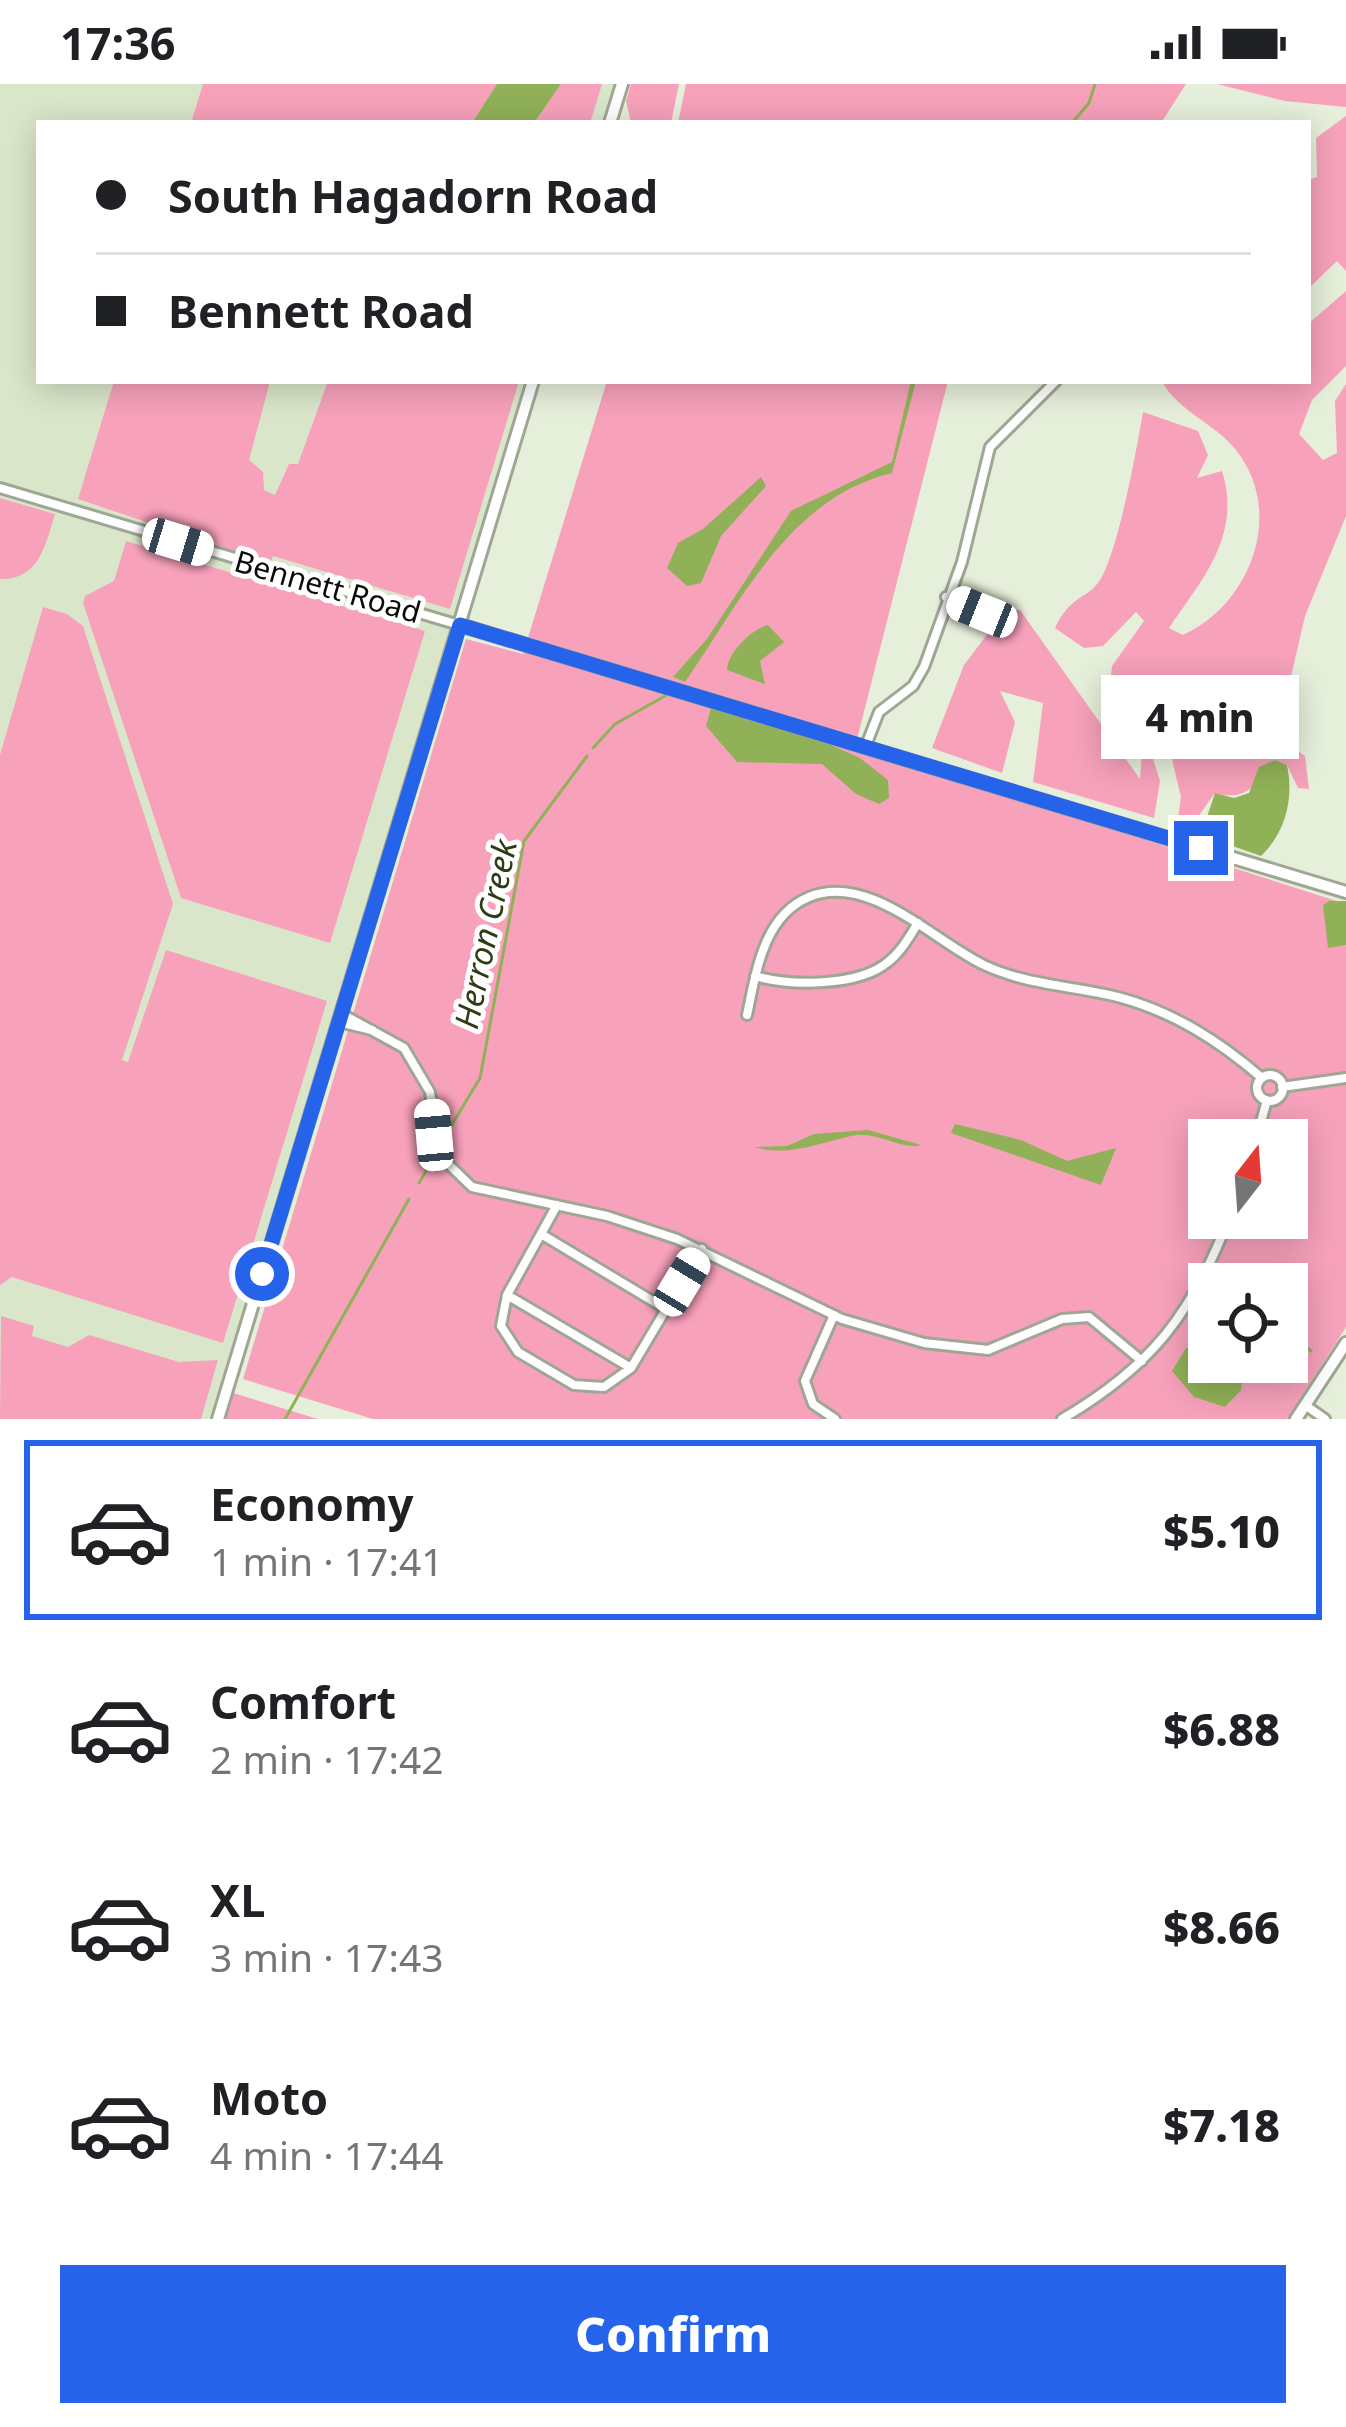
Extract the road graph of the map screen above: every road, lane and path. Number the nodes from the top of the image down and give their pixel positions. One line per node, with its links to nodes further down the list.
1 (622, 84): 2 (street)
2 (611, 120)
3 (532, 384): 8 (street)
4 (1053, 384): 6 (street)
5 (0, 488): 8 (street, Bennett Road)
6 (946, 597): 7 (street); 9 (street)
7 (982, 612)
8 (460, 625): 11 (street, Bennett Road); 16 (street)
9 (913, 686): 10 (street); 11 (street)
10 (920, 694)
11 (865, 748): 12 (street, Bennett Road)
12 (1346, 892)
13 (917, 923): 14 (street); 14 (street); 17 (street)
14 (755, 976): 15 (street)
15 (747, 1015)
16 (340, 1018): 22 (street); 33 (street)
17 (1262, 1078): 19 (street); 20 (street)
18 (1346, 1078): 19 (street)
19 (1282, 1087): 20 (street)
20 (1267, 1100): 21 (street)
21 (1262, 1119)
22 (557, 1205): 23 (street); 25 (street)
23 (541, 1234): 26 (street); 27 (street)
24 (1220, 1239): 30 (street)
25 (702, 1249): 27 (street); 28 (street)
26 (507, 1295): 31 (street); 31 (street)
27 (666, 1309): 31 (street)
28 (834, 1315): 30 (street); 34 (street)
29 (1346, 1342): 32 (street)
30 (1142, 1360): 35 (street)
31 (631, 1368)
32 (1301, 1414): 36 (street)
33 (218, 1419)
34 (836, 1419)
35 (1062, 1419)
36 (1325, 1419)

